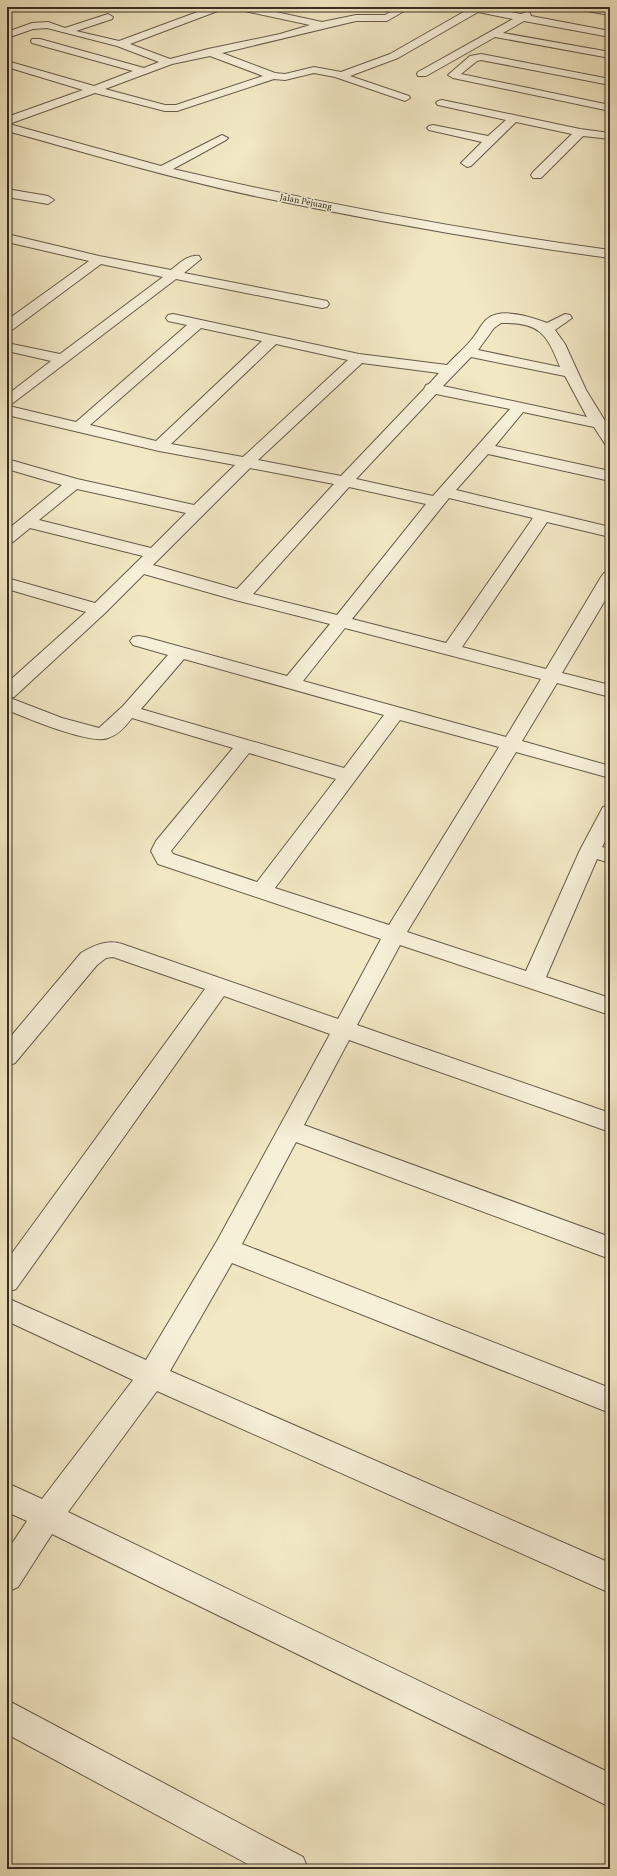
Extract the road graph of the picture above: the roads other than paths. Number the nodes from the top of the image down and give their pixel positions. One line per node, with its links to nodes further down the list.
1 (220, 7): 16 (street)
2 (240, 7): 10 (street)
3 (406, 7): 10 (street)
4 (581, 7): 7 (street)
5 (474, 8): 9 (street); 24 (street)
6 (534, 10): 9 (street)
7 (610, 12)
8 (108, 17): 11 (street)
9 (522, 17): 12 (street); 13 (street)
10 (322, 25): 17 (street)
11 (65, 31): 14 (street); 16 (street)
12 (493, 34): 18 (street); 22 (street)
13 (610, 34)
14 (7, 35)
15 (36, 41): 21 (street)
16 (120, 44): 19 (street)
17 (208, 52): 19 (street); 23 (street)
18 (610, 55)
19 (169, 62): 21 (street)
20 (7, 64): 26 (street)
21 (144, 71): 26 (street)
22 (422, 74)
23 (273, 76): 24 (street); 26 (street)
24 (340, 76): 27 (street)
25 (610, 82): 29 (street)
26 (96, 89): 31 (street)
27 (405, 98)
28 (442, 103): 30 (street)
29 (610, 108)
30 (514, 118): 34 (street); 37 (street)
31 (7, 121)
32 (7, 127): 39 (street, Jalan Pejuang)
33 (433, 128): 37 (street)
34 (580, 132): 35 (street); 40 (street)
35 (610, 136)
36 (222, 138): 39 (street)
37 (490, 140): 38 (street)
38 (467, 163)
39 (162, 170): 44 (street, Jalan Pejuang)
40 (537, 175)
41 (7, 192): 42 (street)
42 (48, 200)
43 (7, 238): 45 (street)
44 (610, 254)
45 (99, 260): 47 (street); 52 (street)
46 (194, 260): 47 (street)
47 (174, 274): 48 (street); 58 (street)
48 (322, 304)
49 (173, 318): 51 (street)
50 (565, 318): 53 (street)
51 (197, 324): 54 (street); 66 (street)
52 (7, 327)
53 (547, 329): 56 (street); 60 (street)
54 (273, 339): 57 (street); 68 (street)
55 (7, 347): 58 (street)
56 (467, 352): 59 (street); 60 (street)
57 (359, 358): 59 (street); 70 (street)
58 (62, 359): 62 (street)
59 (449, 370): 61 (street)
60 (570, 373): 65 (street)
61 (432, 388): 63 (street); 73 (street)
62 (7, 402)
63 (520, 407): 65 (street); 69 (street)
64 (7, 410): 66 (street)
65 (599, 424): 67 (street)
66 (80, 426): 68 (street)
67 (610, 441)
68 (159, 446): 70 (street)
69 (484, 448): 72 (street); 75 (street)
70 (246, 463): 73 (street); 76 (street)
71 (7, 464): 74 (street)
72 (610, 476)
73 (345, 481): 75 (street); 85 (street)
74 (74, 483): 76 (street); 78 (street)
75 (441, 497): 77 (street); 87 (street)
76 (199, 511): 81 (street)
77 (543, 516): 79 (street); 89 (street)
78 (27, 522): 80 (street); 81 (street)
79 (610, 532)
80 (7, 538)
81 (154, 554): 82 (street)
82 (140, 567): 85 (street); 86 (street)
83 (610, 578): 91 (street)
84 (7, 583): 86 (street)
85 (241, 596): 87 (street)
86 (98, 610): 94 (street)
87 (340, 620): 89 (street); 92 (street)
88 (139, 641): 90 (street)
89 (451, 650): 91 (street)
90 (180, 652): 92 (street); 96 (street)
91 (551, 675): 93 (street); 99 (street)
92 (290, 684): 97 (street)
93 (610, 691)
94 (7, 693)
95 (7, 703): 96 (street)
96 (128, 711): 98 (street)
97 (396, 712): 99 (street); 101 (street)
98 (245, 746): 101 (street); 104 (street)
99 (510, 746): 100 (street); 105 (street)
100 (610, 772)
101 (348, 776): 104 (street)
102 (610, 812): 103 (street)
103 (600, 853): 106 (street)
104 (262, 891): 105 (street)
105 (394, 935): 106 (street); 109 (street)
106 (533, 981): 108 (street)
107 (219, 987): 109 (street); 110 (street); 115 (street)
108 (610, 1007)
109 (343, 1031): 111 (street); 112 (street)
110 (7, 1057)
111 (610, 1123)
112 (290, 1130): 113 (street); 114 (street)
113 (610, 1248)
114 (226, 1249): 117 (street); 118 (street)
115 (7, 1281)
116 (7, 1309): 117 (street)
117 (152, 1376): 120 (street); 122 (street)
118 (610, 1401)
119 (7, 1497): 120 (street)
120 (47, 1516): 121 (street); 124 (street)
121 (7, 1577)
122 (610, 1578)
123 (7, 1716): 125 (street)
124 (610, 1790)
125 (291, 1869)

